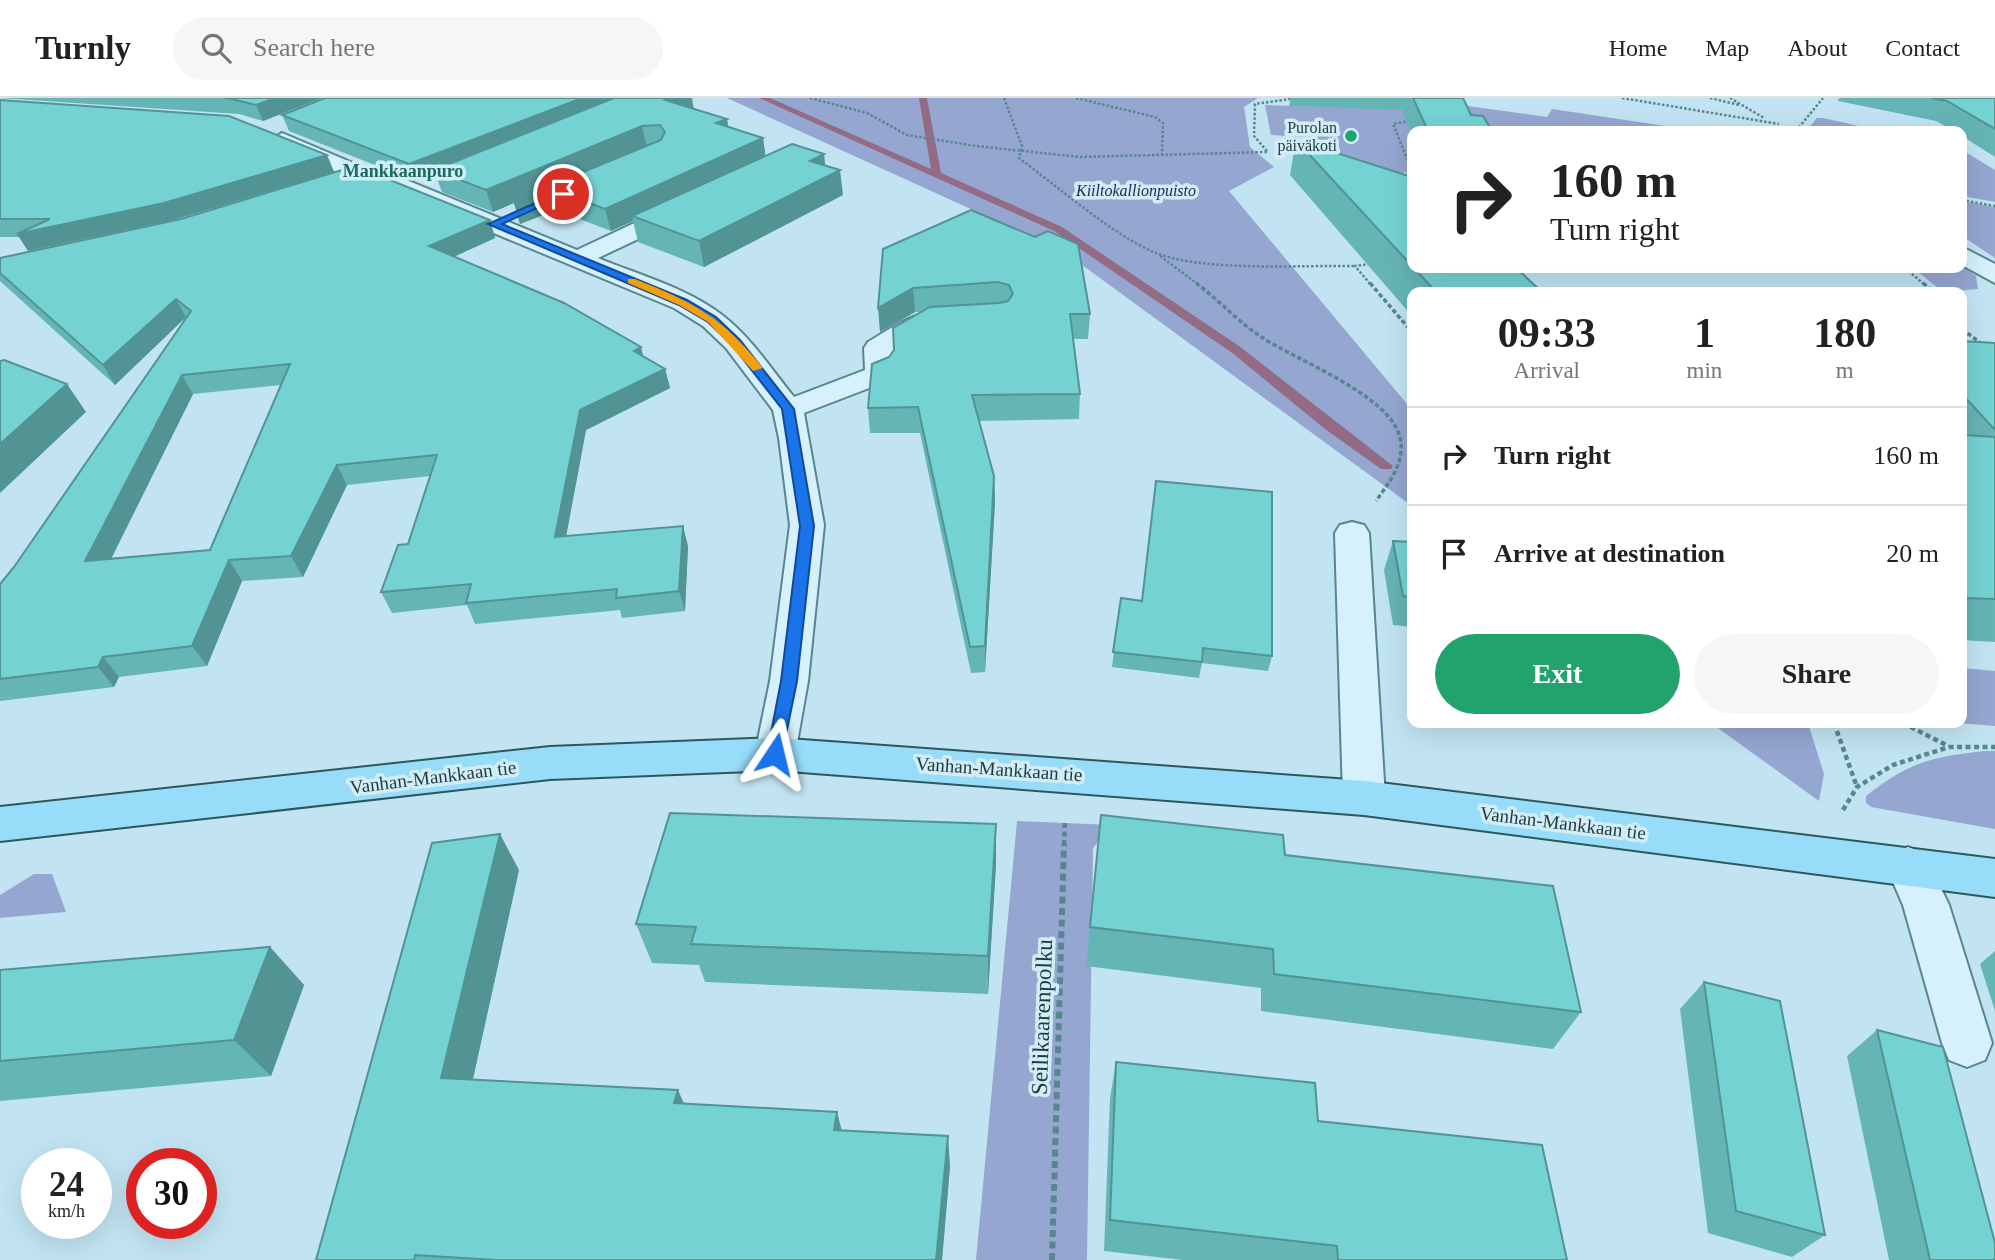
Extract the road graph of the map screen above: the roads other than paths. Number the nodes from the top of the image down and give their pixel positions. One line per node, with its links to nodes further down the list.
1 (276, 126): 2 (street)
2 (359, 174): 4 (street); 5 (street)
3 (439, 182): 5 (street)
4 (321, 187)
5 (414, 192): 8 (street)
6 (702, 200): 10 (street)
7 (518, 213): 8 (street)
8 (493, 224): 10 (street)
9 (1967, 257): 11 (street)
10 (578, 259): 13 (street)
11 (1995, 275)
12 (973, 318): 13 (street)
13 (788, 409): 15 (street)
14 (1352, 533): 16 (street)
15 (775, 754): 16 (main road, Vanhan-Mankkaan tie); 17 (main road, Vanhan-Mankkaan tie)
16 (1364, 798): 18 (main road, Vanhan-Mankkaan tie)
17 (0, 824)
18 (1908, 866): 19 (main road, Vanhan-Mankkaan tie); 20 (street)
19 (1995, 878)
20 (1967, 1043)

